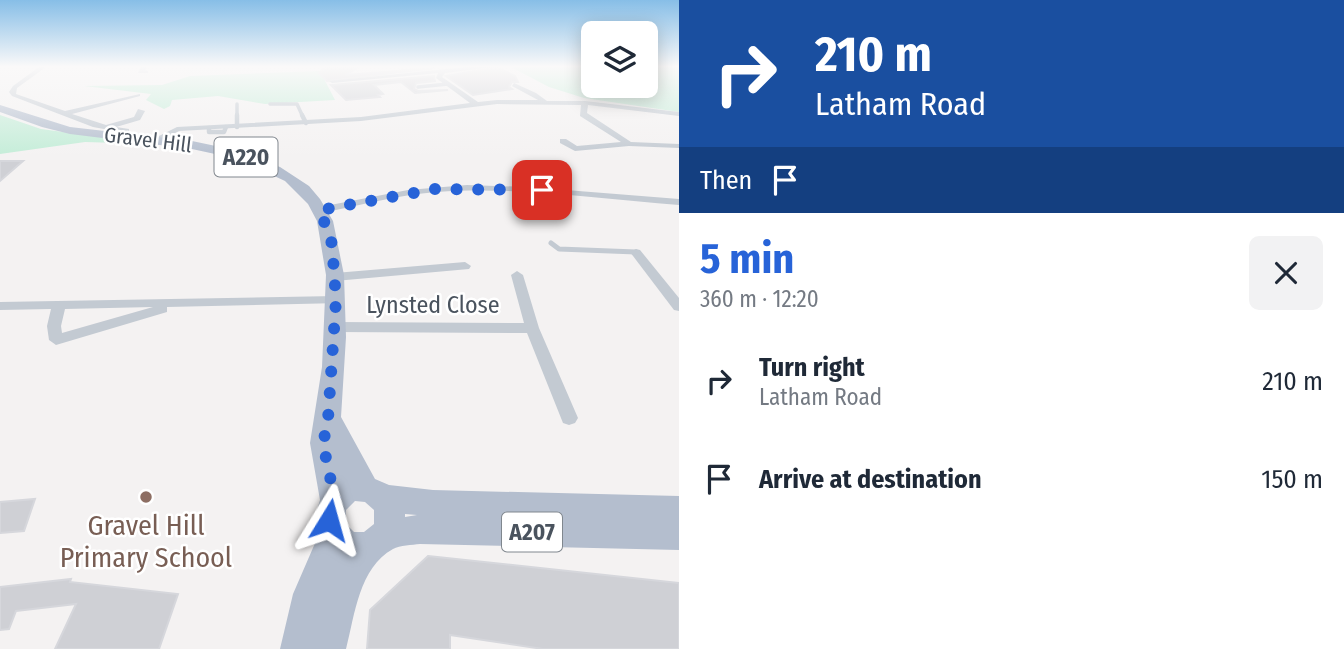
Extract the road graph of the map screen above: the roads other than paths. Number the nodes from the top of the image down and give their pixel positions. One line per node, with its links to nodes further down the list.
1 (18, 97): 13 (street)
2 (129, 97): 13 (street)
3 (467, 97): 9 (street)
4 (539, 97): 5 (street)
5 (545, 102): 6 (street); 9 (street)
6 (585, 103): 14 (street); 22 (street)
7 (237, 104): 17 (lane)
8 (270, 104): 16 (lane)
9 (476, 104): 15 (street)
10 (385, 107): 15 (street)
11 (0, 108): 20 (main road, Gravel Hill / A220)
12 (141, 111): 18 (street)
13 (67, 113): 18 (street)
14 (679, 114)
15 (393, 115): 16 (street)
16 (306, 123): 17 (street)
17 (237, 127): 20 (street)
18 (106, 128): 19 (street)
19 (126, 131)
20 (155, 140): 27 (main road, Gravel Hill / A220)
21 (563, 141): 24 (street)
22 (629, 144): 23 (street); 24 (street)
23 (679, 146)
24 (575, 149): 25 (street)
25 (587, 157)
26 (679, 202): 27 (street)
27 (320, 210): 32 (main road, Gravel Hill / A220)
28 (551, 243): 29 (lane)
29 (636, 251): 37 (street)
30 (465, 266): 32 (street)
31 (517, 275): 39 (street, Lynsted Close)
32 (335, 277): 33 (main road, Gravel Hill / A220)
33 (336, 300): 34 (street); 38 (main road, Gravel Hill / A220)
34 (180, 304): 35 (street); 35 (street)
35 (59, 305): 36 (street)
36 (0, 306)
37 (679, 307)
38 (335, 327): 39 (street, Lynsted Close); 41 (main road, Gravel Hill / A220)
39 (532, 328): 40 (street, Lynsted Close)
40 (569, 418)
41 (328, 419): 42 (main road); 43 (main road, Gravel Hill / A220)
42 (373, 494): 43 (main road); 44 (main road, A207); 47 (main road)
43 (335, 500): 45 (main road)
44 (679, 510)
45 (334, 534): 47 (main road); 48 (main road)
46 (679, 535): 47 (main road, A207)
47 (377, 541): 49 (main road)
48 (298, 649)
49 (328, 649)

